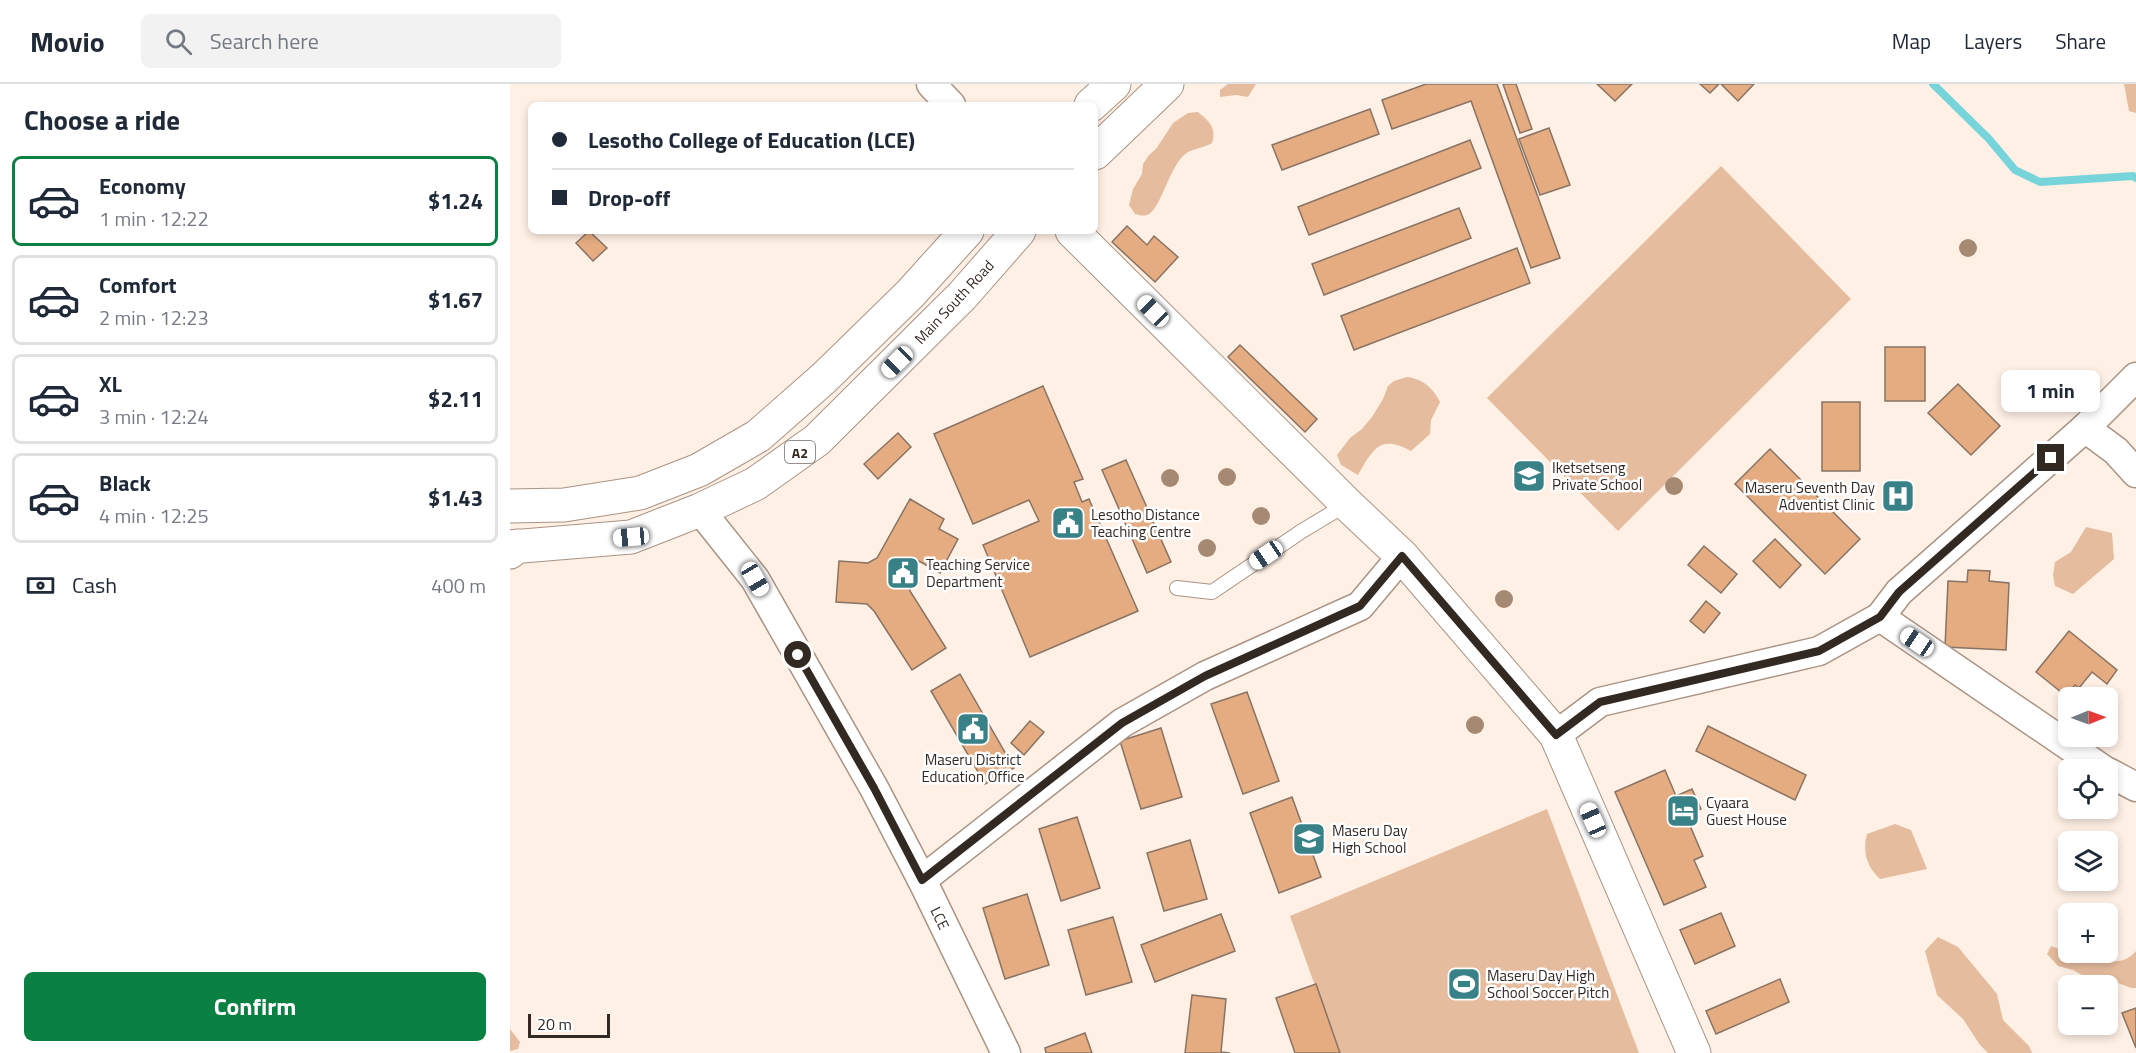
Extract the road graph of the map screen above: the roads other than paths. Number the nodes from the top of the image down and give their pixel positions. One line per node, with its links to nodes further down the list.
1 (931, 84): 4 (street)
2 (1114, 84): 5 (main road)
3 (1167, 84): 6 (main road)
4 (948, 102)
5 (1094, 102)
6 (1098, 150)
7 (964, 234): 15 (main road, A2)
8 (1016, 234): 16 (main road, Main South Road / A2)
9 (1075, 234): 14 (main road)
10 (2136, 377): 11 (street)
11 (2085, 428): 12 (street); 20 (street)
12 (2126, 449): 13 (street)
13 (2136, 473)
14 (1347, 504): 18 (main road); 19 (lane)
15 (510, 506)
16 (700, 510): 17 (main road, Main South Road / A2); 25 (street, LCE)
17 (512, 548)
18 (1402, 556): 21 (main road); 25 (street)
19 (1177, 588)
20 (1880, 617): 21 (street); 22 (street)
21 (1556, 735): 27 (main road)
22 (2088, 759)
23 (2118, 777): 24 (street)
24 (2136, 787)
25 (922, 880): 26 (street, LCE)
26 (1006, 1053)
27 (1695, 1053)

